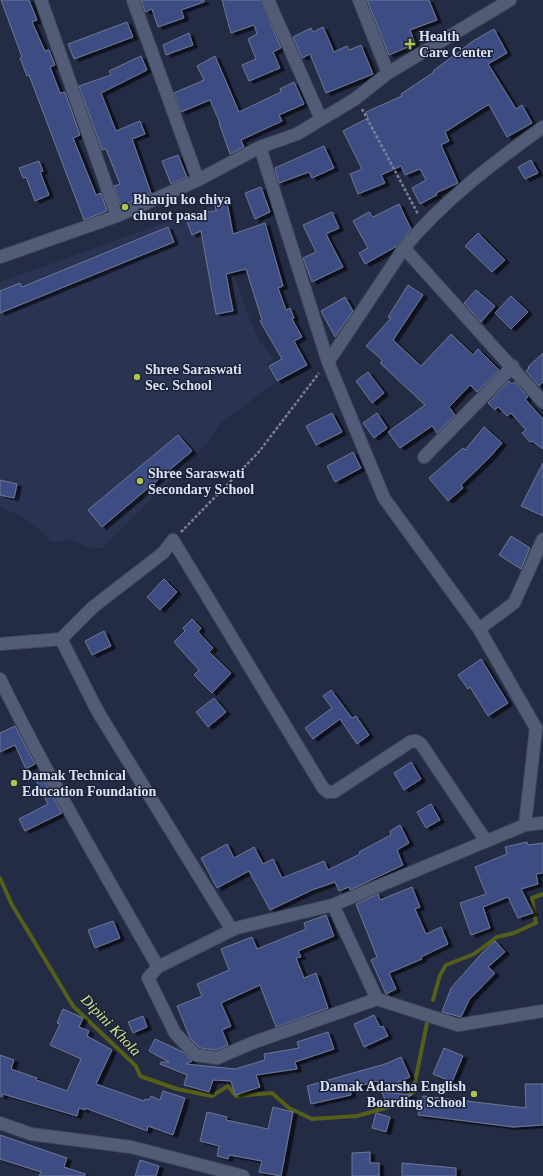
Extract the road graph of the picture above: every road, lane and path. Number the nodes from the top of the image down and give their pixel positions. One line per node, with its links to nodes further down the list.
1 (41, 0): 12 (street)
2 (133, 0): 11 (street)
3 (268, 0): 8 (street)
4 (359, 0): 6 (street)
5 (510, 0): 6 (street)
6 (388, 72): 7 (street)
7 (355, 99): 8 (street); 13 (path)
8 (321, 119): 10 (street)
9 (543, 127): 13 (street)
10 (260, 147): 11 (street); 16 (street)
11 (198, 180): 12 (street)
12 (117, 216): 15 (street)
13 (424, 224): 14 (street)
14 (404, 248): 16 (street); 17 (street)
15 (0, 257)
16 (328, 362): 21 (path); 22 (street)
17 (513, 366): 18 (street); 19 (street)
18 (543, 402)
19 (424, 457)
20 (543, 539): 22 (street)
21 (173, 540): 23 (street); 28 (street)
22 (479, 629): 27 (street)
23 (61, 639): 24 (street); 30 (street)
24 (0, 644)
25 (0, 679): 31 (street)
26 (543, 822): 27 (street)
27 (525, 825): 28 (street)
28 (486, 841): 29 (street)
29 (333, 905): 30 (street); 32 (street)
30 (232, 930): 31 (street)
31 (158, 967): 32 (street)
32 (377, 999): 33 (street)
33 (543, 1011)
34 (0, 1123): 35 (street)
35 (243, 1176)

